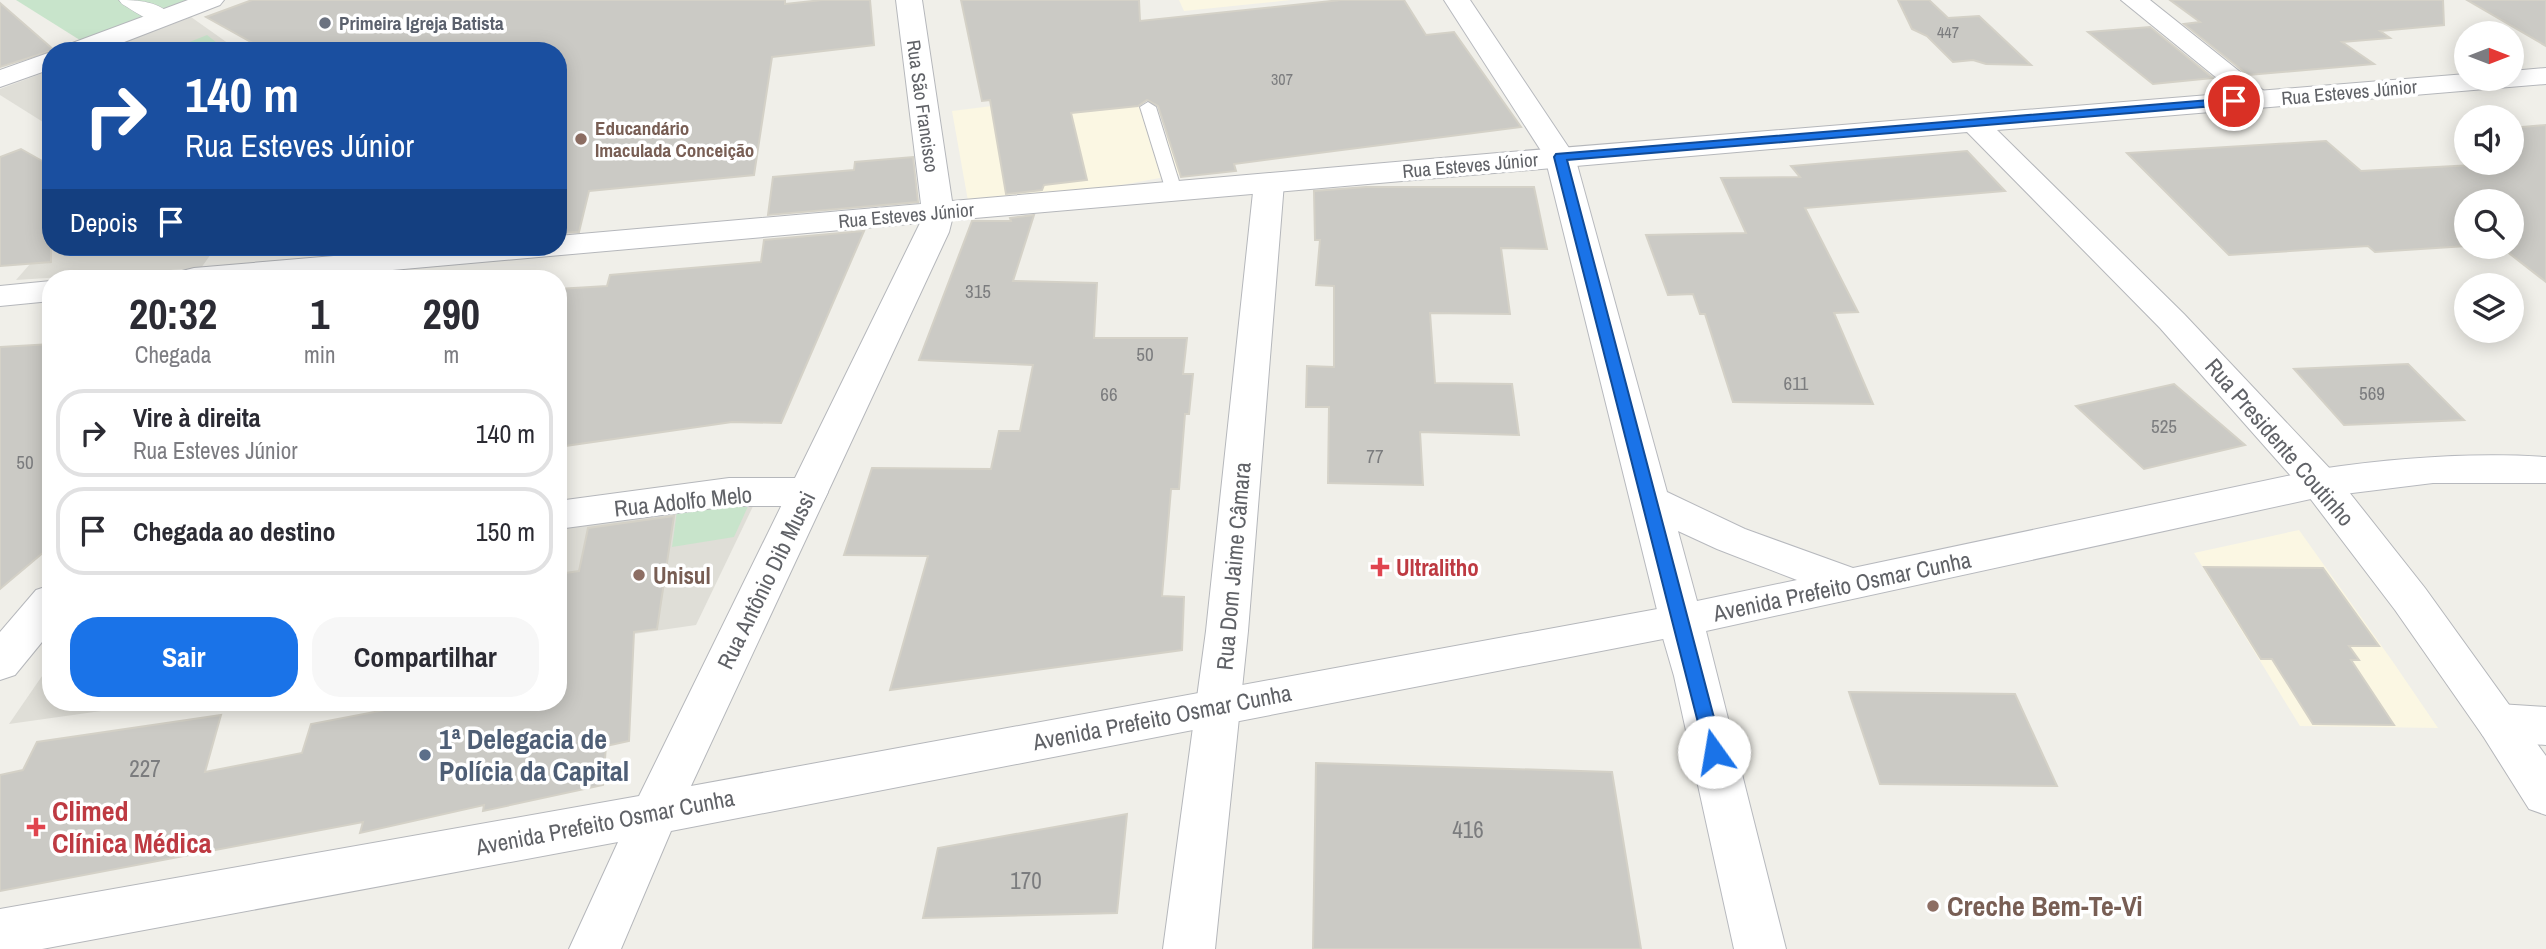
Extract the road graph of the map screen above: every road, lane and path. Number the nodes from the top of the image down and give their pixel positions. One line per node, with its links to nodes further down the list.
1 (129, 0): 6 (street)
2 (211, 0): 6 (street)
3 (909, 0): 19 (street, Rua São Francisco)
4 (1457, 0): 16 (street)
5 (2133, 0): 13 (street)
6 (163, 18): 7 (street)
7 (100, 42)
8 (42, 63): 11 (street)
9 (2546, 76): 10 (street, Rua Esteves Júnior)
10 (2524, 78)
11 (0, 79)
12 (2454, 83): 13 (street, Rua Esteves Júnior)
13 (2260, 99): 15 (street, Rua Esteves Júnior)
14 (1148, 107): 18 (lane)
15 (1974, 122): 16 (street, Rua Esteves Júnior); 26 (street, Rua Presidente Coutinho)
16 (1560, 157): 17 (street, Rua Esteves Júnior); 28 (street)
17 (1269, 183): 18 (street, Rua Esteves Júnior); 34 (street, Rua Dom Jaime Câmara)
18 (1174, 191): 19 (street, Rua Esteves Júnior)
19 (938, 212): 20 (street, Rua Esteves Júnior); 27 (street, Rua Antônio Dib Mussi)
20 (567, 245)
21 (445, 256): 22 (street)
22 (285, 270)
23 (42, 292): 24 (street)
24 (0, 296)
25 (2546, 470): 26 (street, Avenida Prefeito Osmar Cunha)
26 (2320, 482): 30 (street, Avenida Prefeito Osmar Cunha); 35 (street, Rua Presidente Coutinho)
27 (808, 492): 29 (street, Rua Adolfo Melo); 38 (street, Rua Antônio Dib Mussi)
28 (1648, 500): 30 (street); 32 (street)
29 (567, 514)
30 (1852, 584): 32 (street, Avenida Prefeito Osmar Cunha)
31 (42, 612): 33 (street)
32 (1679, 621): 34 (street, Avenida Prefeito Osmar Cunha); 42 (street)
33 (0, 663)
34 (1219, 706): 38 (street, Avenida Prefeito Osmar Cunha); 41 (street, Rua Dom Jaime Câmara)
35 (2499, 723): 36 (street); 37 (street, Rua Presidente Coutinho)
36 (2546, 726)
37 (2546, 795)
38 (655, 813): 39 (street, Avenida Prefeito Osmar Cunha); 40 (street, Rua Antônio Dib Mussi)
39 (0, 933)
40 (595, 949)
41 (1189, 949)
42 (1760, 949)

